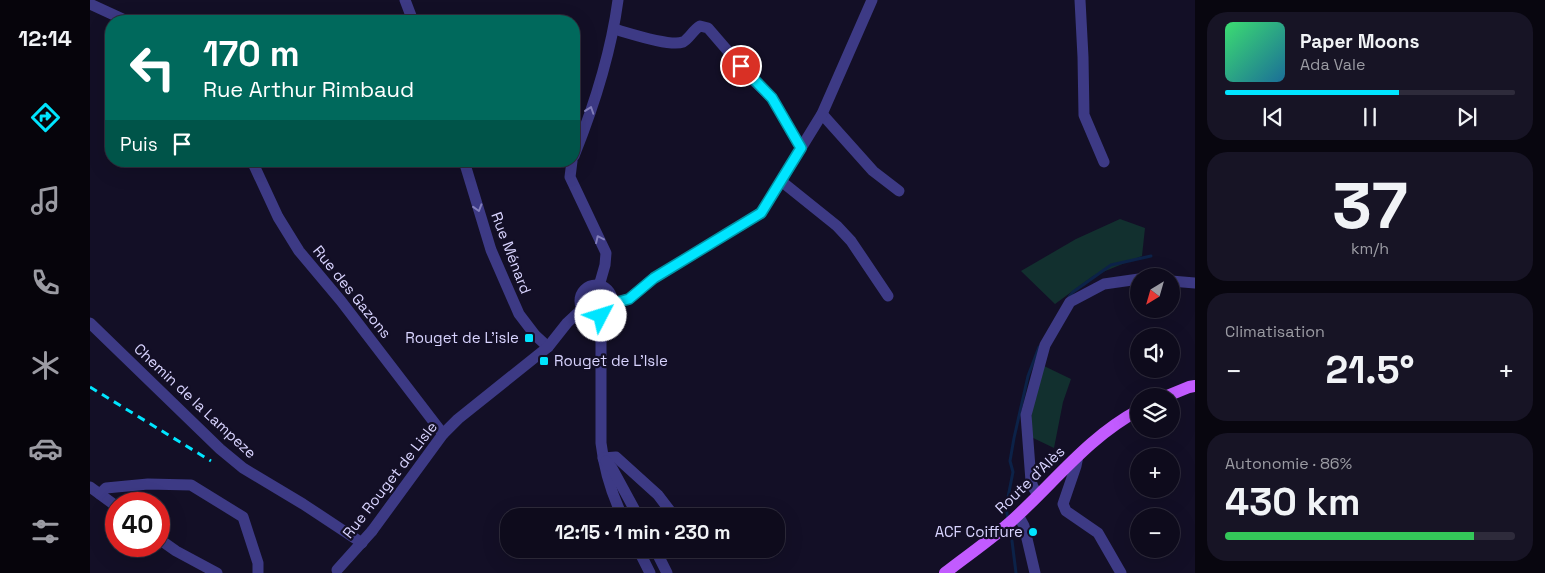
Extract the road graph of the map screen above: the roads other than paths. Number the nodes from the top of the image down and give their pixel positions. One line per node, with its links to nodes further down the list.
1 (405, 0): 7 (street)
2 (618, 0): 8 (street)
3 (872, 0): 9 (street)
4 (1080, 0): 12 (street)
5 (90, 4): 6 (street)
6 (114, 15)
7 (411, 15)
8 (614, 29): 10 (street, one-way to 8); 11 (street)
9 (822, 114): 11 (street); 17 (street)
10 (580, 138)
11 (801, 148): 16 (street)
12 (1104, 162)
13 (255, 167): 31 (street, Rue des Gazons)
14 (466, 167): 27 (street, Rue Ménard, one-way to 27)
15 (571, 167): 21 (street, one-way to 15)
16 (781, 181): 22 (street); 23 (street)
17 (899, 191)
18 (1130, 280): 35 (street)
19 (1180, 281): 20 (street)
20 (1195, 282)
21 (599, 286): 23 (street); 24 (street)
22 (888, 296)
23 (612, 302): 25 (street)
24 (582, 309): 25 (street); 27 (street, Rue Rouget de Lisle)
25 (601, 316): 33 (street)
26 (90, 323): 40 (street, Chemin de la Lampeze)
27 (548, 347): 31 (street, Rue Rouget de Lisle)
28 (1195, 386): 29 (main road)
29 (1180, 391)
30 (1130, 416): 32 (main road, Route d'Alès)
31 (443, 434): 40 (street, Rue Rouget de Lisle, bridge)
32 (1078, 456): 35 (main road, Route d'Alès); 51 (street)
33 (603, 458): 36 (street); 37 (street); 38 (street)
34 (95, 491): 46 (street)
35 (1038, 495): 39 (main road, Route d'Alès)
36 (619, 508)
37 (634, 508)
38 (668, 508)
39 (1018, 515): 49 (main road, Route d'Alès); 50 (street)
40 (362, 543): 44 (street, Rue Rouget de Lisle, bridge)
41 (170, 546): 45 (street)
42 (642, 558): 47 (street)
43 (660, 558): 48 (street)
44 (336, 572)
45 (217, 573)
46 (258, 573)
47 (650, 573)
48 (667, 573)
49 (945, 573)
50 (1035, 573)
51 (1121, 573)

